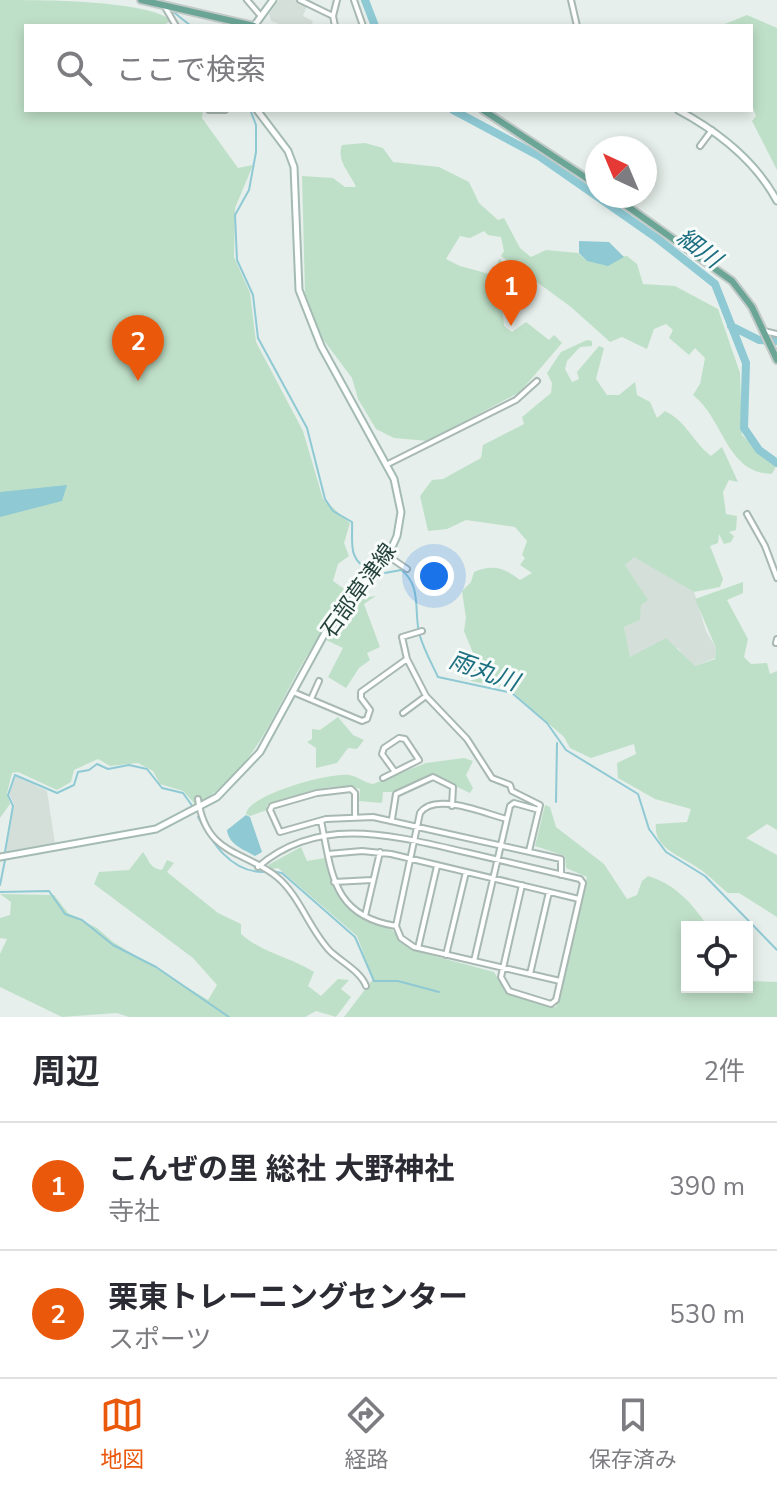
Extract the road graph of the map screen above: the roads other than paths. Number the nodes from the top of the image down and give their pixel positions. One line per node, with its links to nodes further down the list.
1 (141, 0): 8 (main road)
2 (247, 0): 9 (street)
3 (273, 0): 9 (main road)
4 (301, 0): 10 (street)
5 (337, 0): 10 (street)
6 (354, 0): 15 (street)
7 (571, 0): 16 (street)
8 (168, 7): 11 (main road); 12 (street)
9 (260, 15): 13 (main road)
10 (333, 16): 14 (street)
11 (218, 22)
12 (175, 24)
13 (255, 24)
14 (335, 24)
15 (362, 24)
16 (577, 24)
17 (259, 112): 29 (main road, 石部草津線)
18 (486, 112): 22 (main road)
19 (681, 112): 20 (main road)
20 (712, 130): 21 (street); 23 (main road)
21 (700, 146)
22 (585, 177)
23 (777, 201)
24 (630, 208): 25 (main road)
25 (765, 333): 26 (street); 27 (main road)
26 (777, 334)
27 (777, 360)
28 (537, 381): 29 (street)
29 (388, 464): 31 (main road, 石部草津線)
30 (747, 514): 33 (street)
31 (388, 556): 32 (street); 37 (main road, 石部草津線)
32 (407, 569)
33 (777, 578)
34 (420, 631): 35 (street)
35 (407, 659): 38 (street); 39 (street)
36 (319, 681): 39 (street)
37 (293, 692): 39 (street); 45 (main road, 石部草津線)
38 (426, 696): 40 (street); 46 (street)
39 (311, 699)
40 (403, 713)
41 (395, 772): 41 (street); 42 (street)
42 (383, 778)
43 (198, 799): 45 (street)
44 (452, 806): 48 (street); 49 (street); 51 (street)
45 (200, 809): 58 (main road, 石部草津線); 62 (street)
46 (539, 810): 49 (street); 55 (street)
47 (355, 817): 48 (street); 50 (street); 50 (street)
48 (392, 819): 51 (street)
49 (507, 819): 54 (street)
50 (321, 820): 52 (street)
51 (417, 825): 53 (street); 54 (street)
52 (324, 835): 53 (street); 57 (street); 62 (street)
53 (414, 840): 59 (street); 60 (street)
54 (501, 845): 55 (street); 60 (street)
55 (529, 851): 64 (street)
56 (380, 852): 57 (street); 59 (street); 66 (street)
57 (328, 854): 67 (street)
58 (0, 857)
59 (410, 859): 61 (street); 72 (street)
60 (498, 860): 64 (street); 65 (street)
61 (437, 866): 63 (street); 73 (street)
62 (258, 867): 79 (street)
63 (466, 872): 65 (street); 74 (street)
64 (561, 875): 70 (street)
65 (494, 878): 68 (street); 75 (street)
66 (373, 881): 67 (street); 71 (street)
67 (334, 882): 71 (street)
68 (522, 885): 69 (street); 76 (street)
69 (549, 892): 70 (street); 77 (street)
70 (579, 899): 78 (street)
71 (364, 917): 72 (street)
72 (396, 926): 73 (street)
73 (418, 948): 74 (street)
74 (446, 955): 75 (street)
75 (474, 961): 76 (street)
76 (502, 968): 77 (street); 78 (street)
77 (530, 974): 78 (street)
78 (560, 981)
79 (366, 986)

